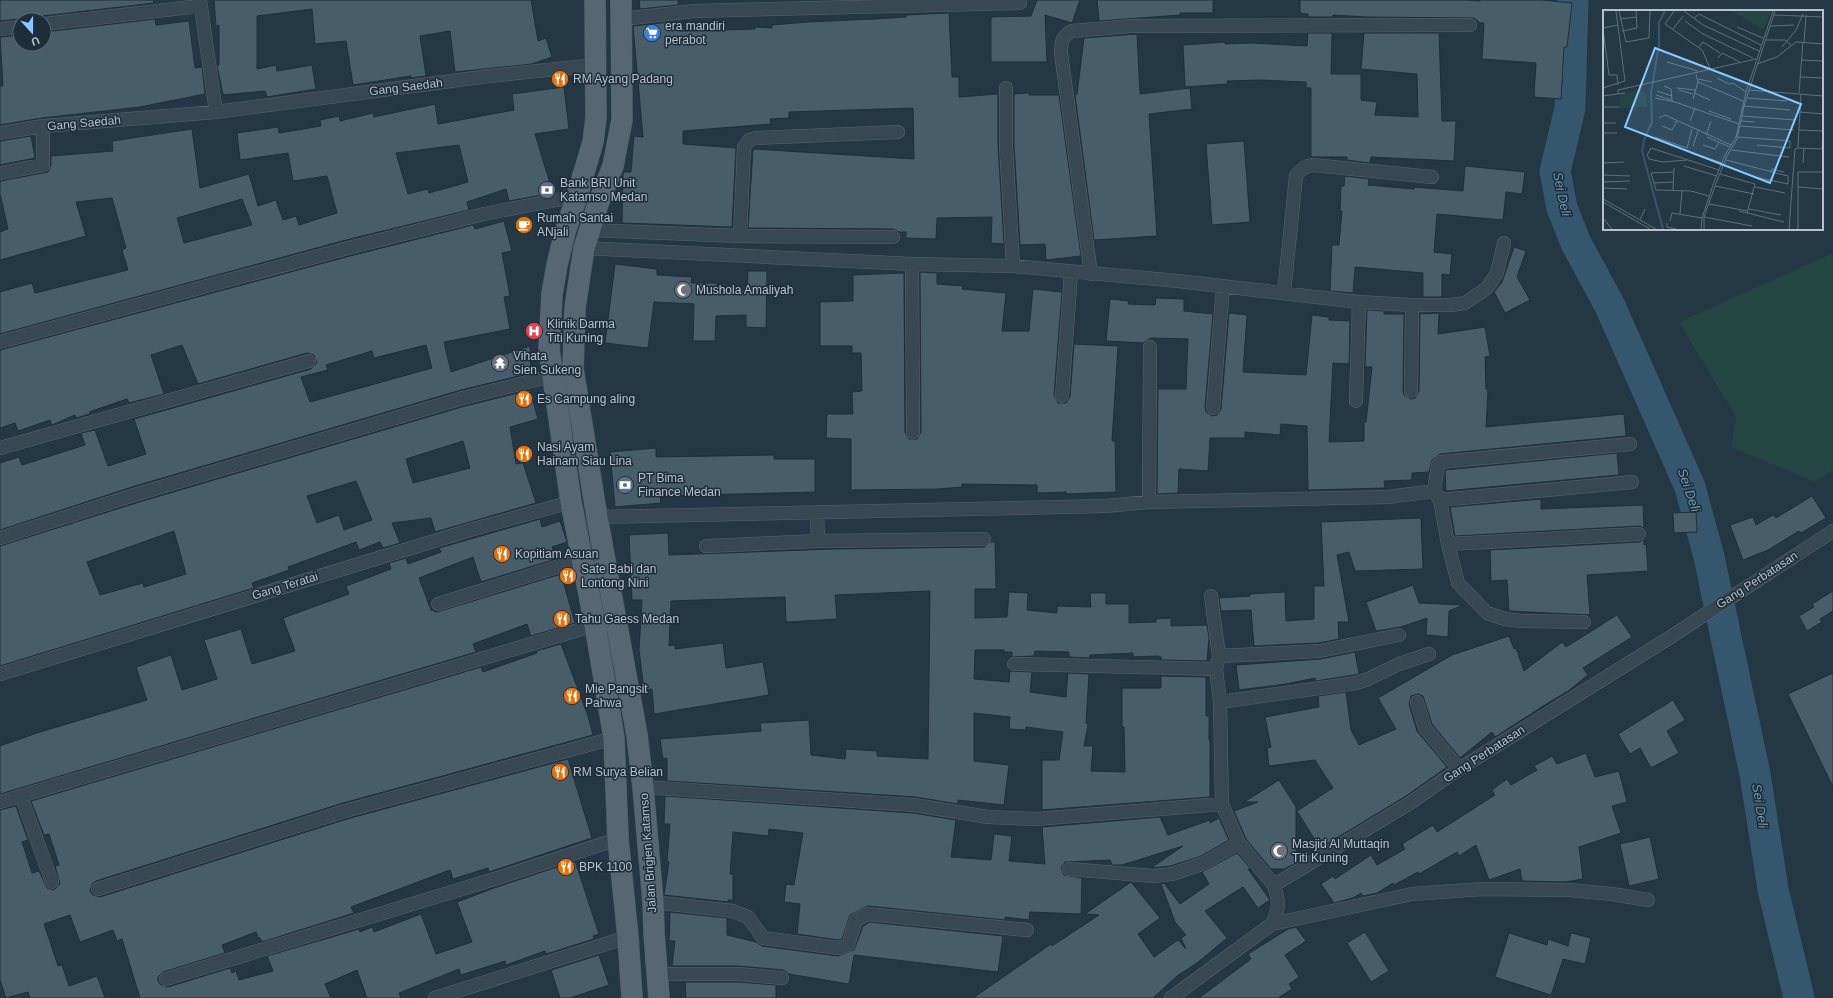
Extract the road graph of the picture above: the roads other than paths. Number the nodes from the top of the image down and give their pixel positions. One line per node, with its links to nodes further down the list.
1 (595, 0): 9 (main road)
2 (200, 3): 5 (street); 11 (street)
3 (1020, 3): 4 (street)
4 (621, 9): 20 (main road, Jalan Brigjen Katamso)
5 (52, 23)
6 (1470, 25): 25 (street)
7 (12, 27): 8 (street)
8 (0, 29)
9 (596, 65): 11 (street, Gang Saedah); 17 (main road)
10 (1006, 88): 23 (street)
11 (216, 112): 12 (street, Gang Saedah)
12 (43, 126): 14 (street, Gang Saedah); 15 (street)
13 (898, 132): 18 (street)
14 (0, 133)
15 (0, 173)
16 (1432, 177): 27 (street)
17 (577, 196): 30 (street); 33 (main road)
18 (740, 236): 19 (street); 20 (street)
19 (893, 237)
20 (587, 239): 22 (street); 46 (main road, Jalan Brigjen Katamso)
21 (1504, 243): 29 (street)
22 (912, 264): 23 (street); 38 (street)
23 (1013, 266): 24 (street)
24 (1071, 273): 25 (street); 35 (street)
25 (1091, 274): 26 (street)
26 (1222, 287): 27 (street); 37 (street)
27 (1284, 294): 28 (street)
28 (1359, 302): 29 (street); 36 (street)
29 (1412, 305): 34 (street)
30 (0, 342)
31 (1150, 347): 44 (street)
32 (309, 362): 40 (street)
33 (552, 376): 43 (main road); 49 (street)
34 (1411, 391)
35 (1062, 396)
36 (1356, 401)
37 (1213, 408)
38 (913, 432)
39 (1630, 444): 42 (street)
40 (0, 448)
41 (1632, 482): 42 (street)
42 (1437, 495): 44 (street); 52 (street)
43 (571, 502): 54 (main road); 66 (street, Gang Teratai)
44 (1149, 502): 45 (street)
45 (816, 513): 46 (street); 51 (street)
46 (597, 517): 60 (main road, Jalan Brigjen Katamso)
47 (1833, 531): 70 (street, Gang Perbatasan)
48 (1639, 534): 52 (street)
49 (0, 538)
50 (984, 539): 51 (street)
51 (818, 541): 53 (street)
52 (1448, 544): 57 (street)
53 (706, 546)
54 (582, 559): 56 (street); 58 (main road)
55 (1211, 596): 62 (street)
56 (438, 604)
57 (1584, 622)
58 (595, 625): 63 (main road); 72 (street)
59 (1399, 635): 62 (street)
60 (622, 653): 63 (main road); 71 (main road, Jalan Brigjen Katamso)
61 (1429, 654): 67 (street)
62 (1219, 656): 65 (street)
63 (600, 657): 69 (main road)
64 (1014, 664): 65 (street)
65 (1216, 669): 67 (street)
66 (0, 674)
67 (1220, 702): 74 (street)
68 (1417, 702): 70 (street)
69 (614, 738): 75 (main road); 80 (street)
70 (1459, 769): 79 (street, Gang Perbatasan)
71 (643, 787): 74 (street); 82 (main road, Jalan Brigjen Katamso)
72 (21, 796): 73 (street); 78 (street)
73 (0, 802)
74 (1222, 804): 76 (street)
75 (618, 839): 85 (main road); 88 (street)
76 (1239, 843): 77 (street); 79 (street)
77 (1069, 869)
78 (52, 882)
79 (1274, 885): 83 (street)
80 (98, 889)
81 (1648, 900): 83 (street)
82 (653, 902): 84 (street); 86 (main road, Jalan Brigjen Katamso)
83 (1272, 924): 92 (street)
84 (1027, 930)
85 (628, 937): 89 (street); 90 (main road)
86 (658, 974): 87 (street); 91 (main road, Jalan Brigjen Katamso)
87 (782, 978)
88 (166, 980)
89 (435, 998)
90 (632, 998)
91 (659, 998)
92 (1171, 998)

